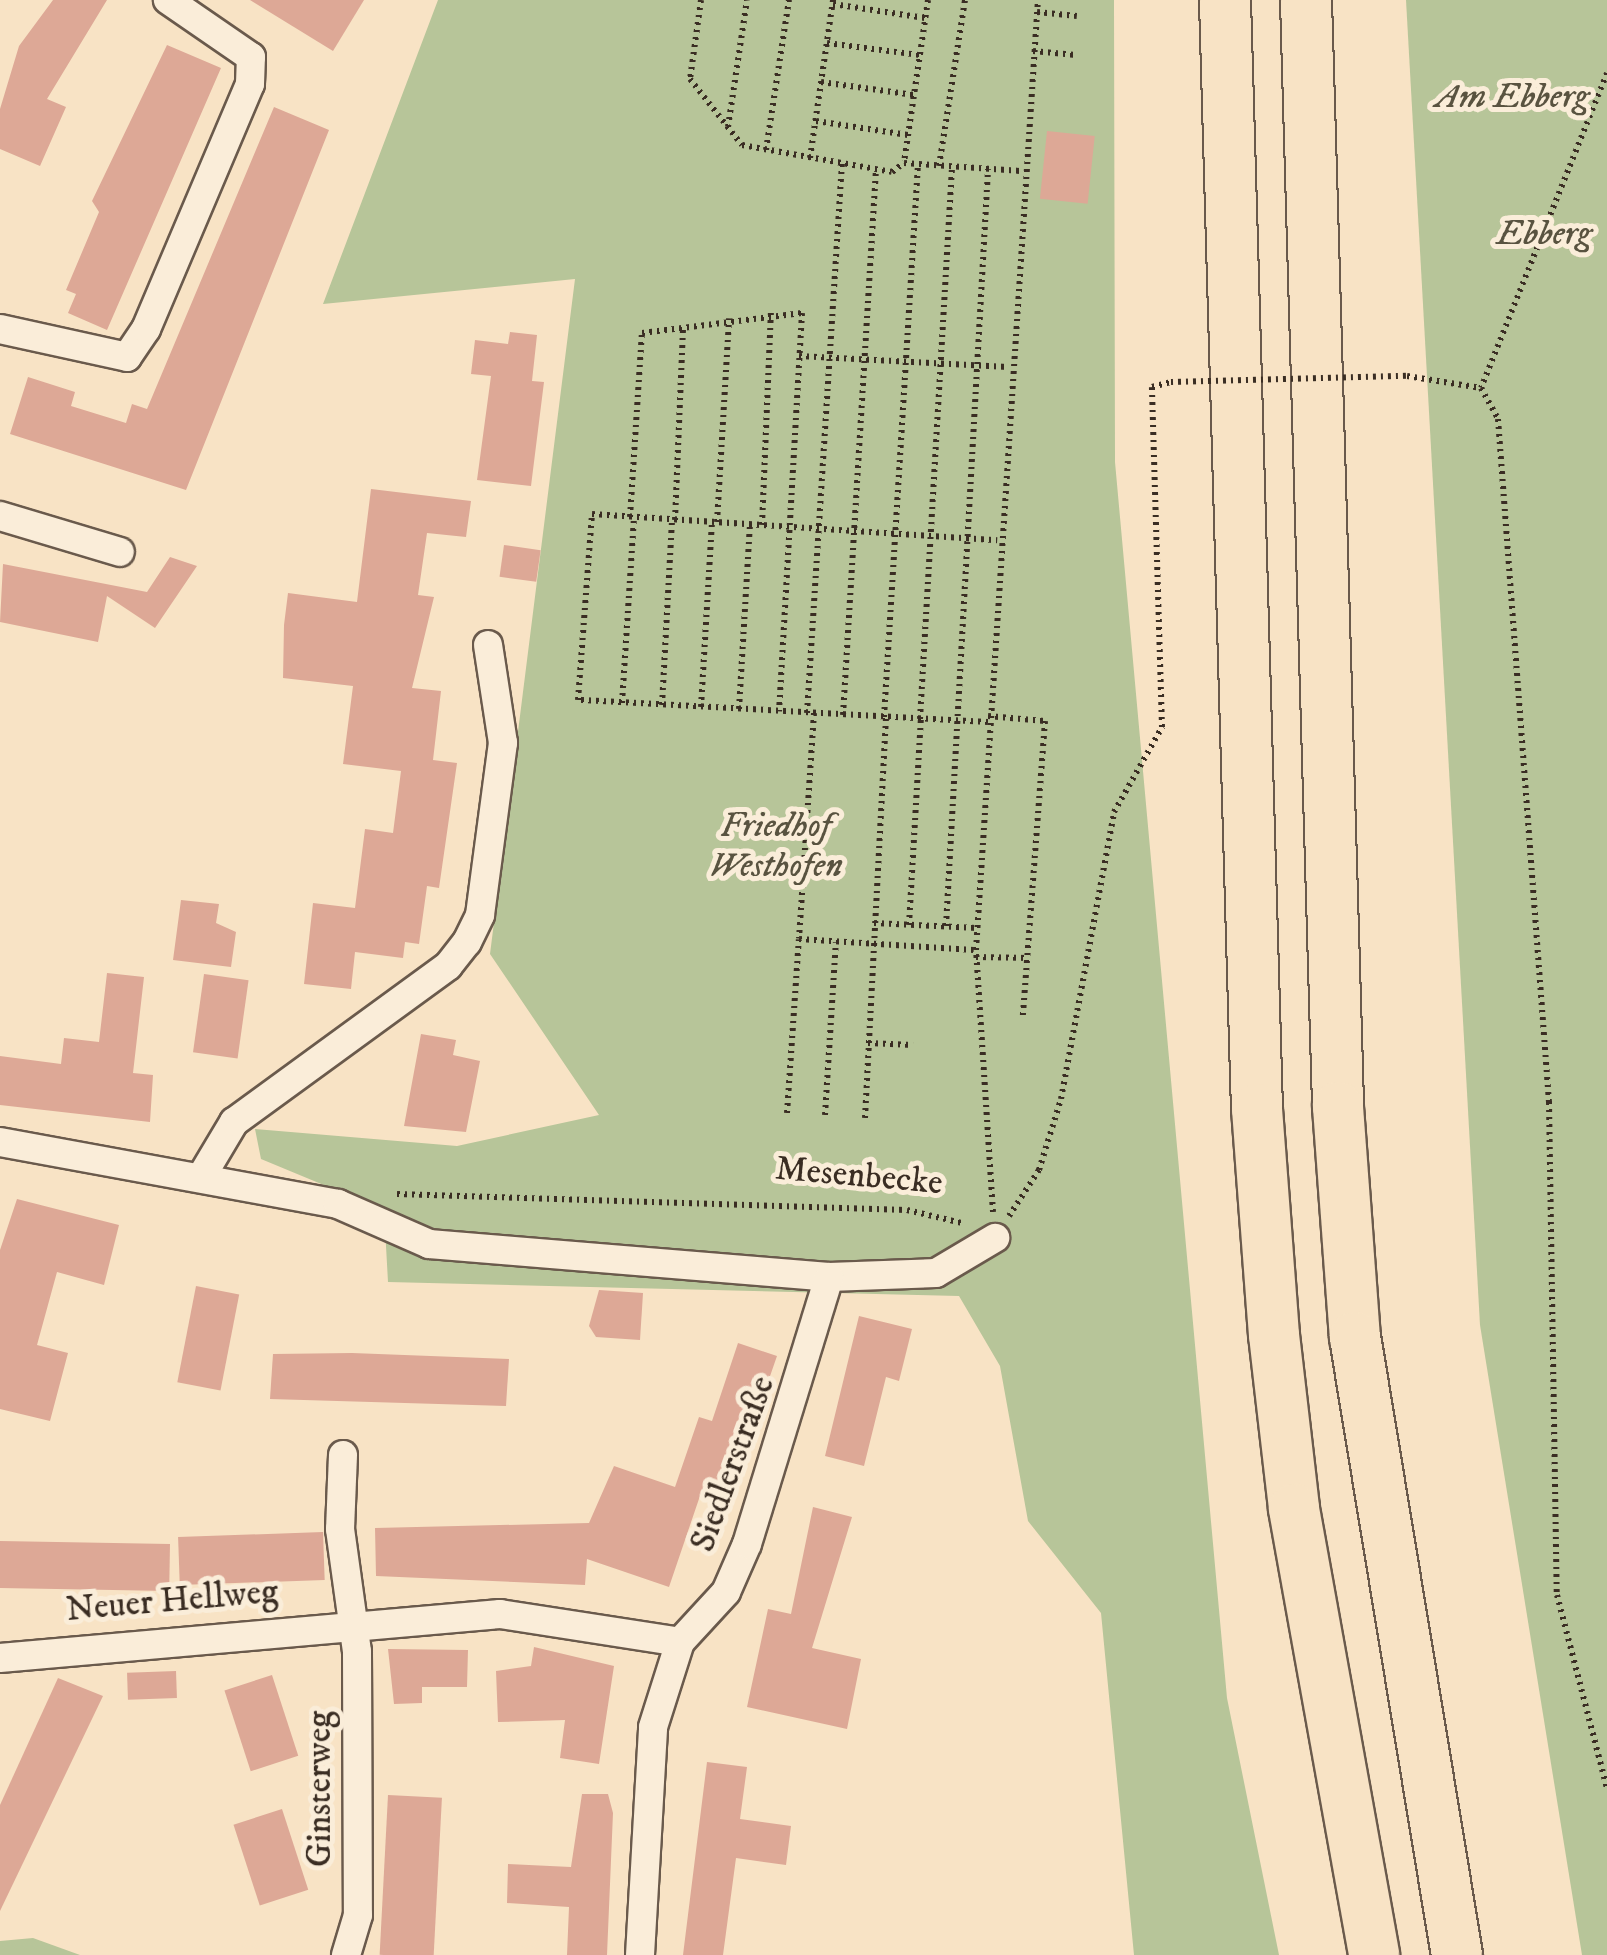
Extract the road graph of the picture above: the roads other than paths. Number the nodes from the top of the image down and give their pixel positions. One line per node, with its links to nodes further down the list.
1 (168, 0): 4 (street)
2 (1225, 0): 18 (highway)
3 (1306, 0): 19 (highway)
4 (0, 329)
5 (0, 516): 6 (street)
6 (120, 552)
7 (488, 645): 9 (street)
8 (0, 1142): 9 (street)
9 (203, 1174): 11 (street)
10 (995, 1238): 11 (street)
11 (828, 1277): 14 (street, Siedlerstraße)
12 (343, 1455): 13 (street)
13 (351, 1621): 14 (street, Neuer Hellweg); 15 (street, Neuer Hellweg); 16 (street, Ginsterweg)
14 (680, 1642): 17 (street, Siedlerstraße)
15 (0, 1658)
16 (346, 1955)
17 (640, 1955)
18 (1374, 1955)
19 (1457, 1955)

